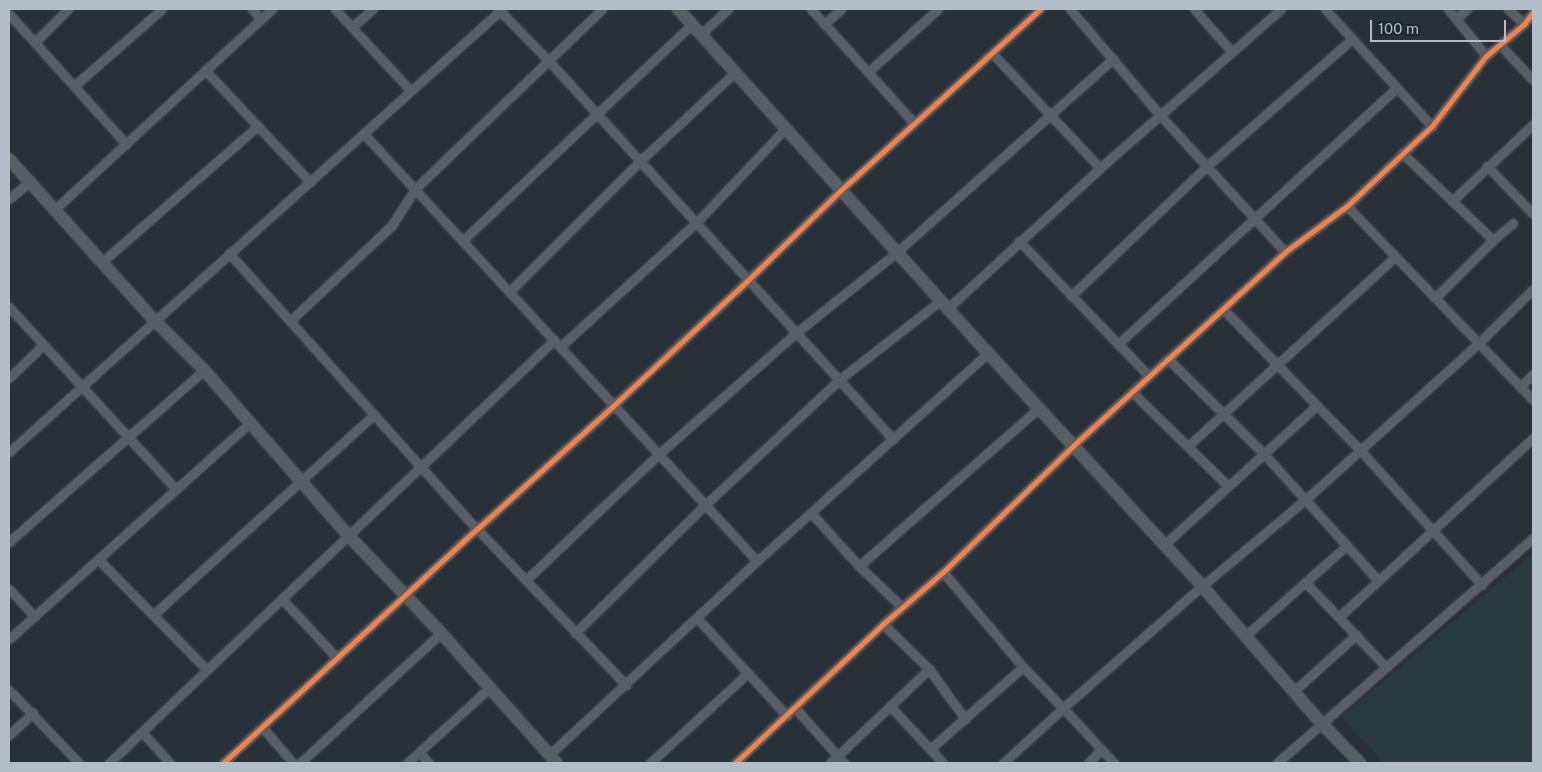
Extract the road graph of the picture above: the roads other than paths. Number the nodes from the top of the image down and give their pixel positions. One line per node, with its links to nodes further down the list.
1 (68, 9): 32 (street)
2 (162, 9): 43 (street)
3 (252, 9): 24 (street)
4 (272, 9): 24 (street)
5 (335, 9): 29 (street)
6 (373, 9): 29 (street)
7 (602, 9): 38 (street)
8 (678, 9): 26 (street)
9 (728, 9): 30 (street)
10 (811, 9): 27 (street)
11 (841, 9): 27 (street)
12 (938, 9): 41 (street)
13 (1040, 9): 35 (street)
14 (1070, 9): 37 (street)
15 (1194, 9): 34 (street)
16 (1281, 9): 34 (street)
17 (1324, 9): 31 (street)
18 (1448, 9): 25 (street)
19 (1467, 9): 25 (street)
20 (1508, 9): 28 (street)
21 (501, 10): 38 (street); 45 (street)
22 (1533, 12): 28 (street)
23 (9, 14): 32 (street)
24 (261, 19): 39 (street)
25 (1456, 19): 36 (street)
26 (692, 24): 30 (street); 46 (street)
27 (824, 24): 41 (street)
28 (1524, 24): 33 (street)
29 (352, 27): 45 (street)
30 (701, 34): 40 (street)
31 (1351, 40): 44 (street); 59 (street)
32 (35, 42): 43 (street)
33 (1500, 45): 36 (street); 42 (street)
34 (1232, 52): 48 (street)
35 (992, 53): 47 (street); 49 (street)
36 (1486, 56): 52 (street)
37 (1113, 59): 47 (street); 48 (street)
38 (548, 60): 46 (street); 64 (street)
39 (205, 70): 51 (street); 55 (street)
40 (735, 72): 53 (street); 58 (street)
41 (868, 72): 49 (street)
42 (1533, 80)
43 (74, 86): 55 (street)
44 (1396, 88): 52 (street); 71 (street)
45 (410, 90): 54 (street)
46 (596, 113): 58 (street); 75 (street)
47 (1050, 115): 61 (street); 77 (street)
48 (1160, 115): 59 (street); 61 (street)
49 (914, 123): 65 (street)
50 (1533, 124): 60 (street)
51 (258, 126): 63 (street); 81 (street)
52 (1432, 126): 56 (street)
53 (786, 129): 65 (street); 72 (street)
54 (364, 134): 63 (street); 64 (street)
55 (126, 144): 69 (street)
56 (1402, 153): 67 (street); 68 (street)
57 (9, 159): 62 (street)
58 (640, 161): 72 (street); 84 (street)
59 (1207, 166): 71 (street); 85 (street)
60 (1487, 166): 67 (street); 70 (street)
61 (1100, 168): 76 (street)
62 (29, 182): 66 (street); 69 (street)
63 (310, 182): 79 (street)
64 (415, 188): 75 (street); 91 (street)
65 (841, 190): 77 (street); 82 (street)
66 (9, 199)
67 (1452, 201): 74 (street)
68 (1347, 206): 78 (street); 80 (street)
69 (54, 210): 81 (street)
70 (1533, 214)
71 (1255, 219): 78 (street); 95 (street)
72 (696, 223): 82 (street); 93 (street)
73 (1513, 223): 74 (street)
74 (1492, 240): 86 (street)
75 (462, 241): 84 (street)
76 (1019, 241): 85 (street); 87 (street)
77 (897, 252): 87 (street); 92 (street)
78 (1285, 252): 89 (street)
79 (228, 254): 90 (street); 91 (street)
80 (1395, 256): 86 (street); 99 (street)
81 (102, 262): 90 (street)
82 (748, 280): 92 (street); 110 (street)
83 (1533, 289): 94 (street)
84 (509, 292): 93 (street)
85 (1071, 296): 95 (street)
86 (1435, 298): 94 (street)
87 (944, 304): 97 (street); 104 (street)
88 (9, 309): 96 (street)
89 (1223, 309): 98 (street); 99 (street)
90 (155, 320): 100 (street); 105 (street)
91 (291, 320): 112 (street)
92 (796, 333): 104 (street); 122 (street)
93 (557, 343): 110 (street); 124 (street)
94 (1479, 343): 106 (street); 120 (street)
95 (1118, 344): 102 (street)
96 (43, 345): 103 (street); 105 (street)
97 (988, 353): 111 (street); 117 (street)
98 (1168, 359): 102 (street); 113 (street)
99 (1277, 363): 109 (street); 113 (street)
100 (204, 370): 114 (street); 115 (street)
101 (1533, 374): 106 (street)
102 (1149, 376): 107 (street)
103 (9, 378)
104 (840, 379): 117 (street); 129 (street)
105 (81, 386): 115 (street); 121 (street)
106 (1520, 387): 108 (street)
107 (1132, 392): 118 (street); 119 (street)
108 (1533, 400)
109 (1317, 405): 120 (street); 123 (street)
110 (613, 406): 122 (street); 131 (street)
111 (1039, 408): 118 (street); 140 (street)
112 (375, 414): 124 (street); 125 (street)
113 (1222, 414): 119 (street); 123 (street)
114 (250, 423): 125 (street); 127 (street)
115 (126, 437): 127 (street); 135 (street)
116 (1533, 438): 132 (street)
117 (894, 439): 130 (street)
118 (1074, 445): 136 (street); 141 (street)
119 (1188, 446): 126 (street)
120 (1360, 450): 128 (street); 132 (street)
121 (9, 452)
122 (659, 454): 129 (street); 142 (street)
123 (1264, 454): 126 (street); 128 (street)
124 (420, 466): 131 (street); 133 (street)
125 (301, 481): 133 (street); 151 (street)
126 (1228, 485): 136 (street)
127 (176, 489): 138 (street)
128 (1305, 500): 137 (street); 146 (street)
129 (706, 505): 139 (street); 156 (street)
130 (811, 512): 139 (street); 140 (street)
131 (476, 528): 142 (street); 148 (street)
132 (1433, 530): 143 (street); 145 (street)
133 (349, 536): 148 (street); 149 (street)
134 (1533, 538): 145 (street)
135 (9, 542)
136 (1165, 544): 146 (street)
137 (1346, 546): 143 (street); 144 (street)
138 (99, 560): 151 (street); 152 (street)
139 (757, 561): 153 (street)
140 (859, 566): 150 (street)
141 (942, 572): 150 (street); 163 (street)
142 (526, 580): 156 (street)
143 (1378, 580): 154 (street)
144 (1305, 582): 154 (street); 159 (street)
145 (1482, 585): 162 (street)
146 (1202, 586): 159 (street); 173 (street)
147 (9, 589): 152 (street)
148 (405, 594): 157 (street); 161 (street)
149 (282, 599): 161 (street); 165 (street)
150 (902, 607): 155 (street)
151 (153, 615): 165 (street)
152 (35, 617): 160 (street)
153 (697, 618): 166 (street); 167 (street)
154 (1339, 618): 158 (street)
155 (883, 624): 164 (street); 172 (street)
156 (575, 632): 167 (street)
157 (441, 634): 168 (street); 191 (street)
158 (1356, 635): 162 (street); 170 (street)
159 (1245, 636): 170 (street)
160 (9, 639)
161 (336, 658): 178 (street)
162 (1384, 666): 177 (street)
163 (1023, 667): 173 (street); 176 (street)
164 (929, 669): 171 (street); 176 (street)
165 (208, 670): 179 (street)
166 (748, 674): 175 (street); 194 (street)
167 (626, 685): 185 (street)
168 (489, 688): 183 (street); 185 (street)
169 (9, 690): 174 (street)
170 (1294, 691): 177 (street)
171 (890, 706): 181 (street); 184 (street)
172 (796, 708): 175 (street); 184 (street)
173 (1063, 708): 182 (street); 199 (street)
174 (33, 713): 180 (street); 186 (street)
175 (787, 716): 195 (street)
176 (965, 719): 181 (street)
177 (1321, 723): 202 (street); 203 (street)
178 (262, 728): 189 (street); 190 (street)
179 (142, 732): 187 (street); 188 (street)
180 (9, 735)
181 (930, 749): 198 (street)
182 (1101, 750): 200 (street); 201 (street)
183 (419, 752): 192 (street); 193 (street)
184 (837, 756): 196 (street); 197 (street)
185 (553, 759)
186 (78, 763)
187 (109, 763)
188 (170, 763)
189 (223, 763)
190 (293, 763)
191 (300, 763)
192 (407, 763)
193 (429, 763)
194 (650, 763)
195 (734, 763)
196 (830, 763)
197 (844, 763)
198 (942, 763)
199 (1003, 763)
200 (1088, 763)
201 (1114, 763)
202 (1277, 763)
203 (1360, 763)

